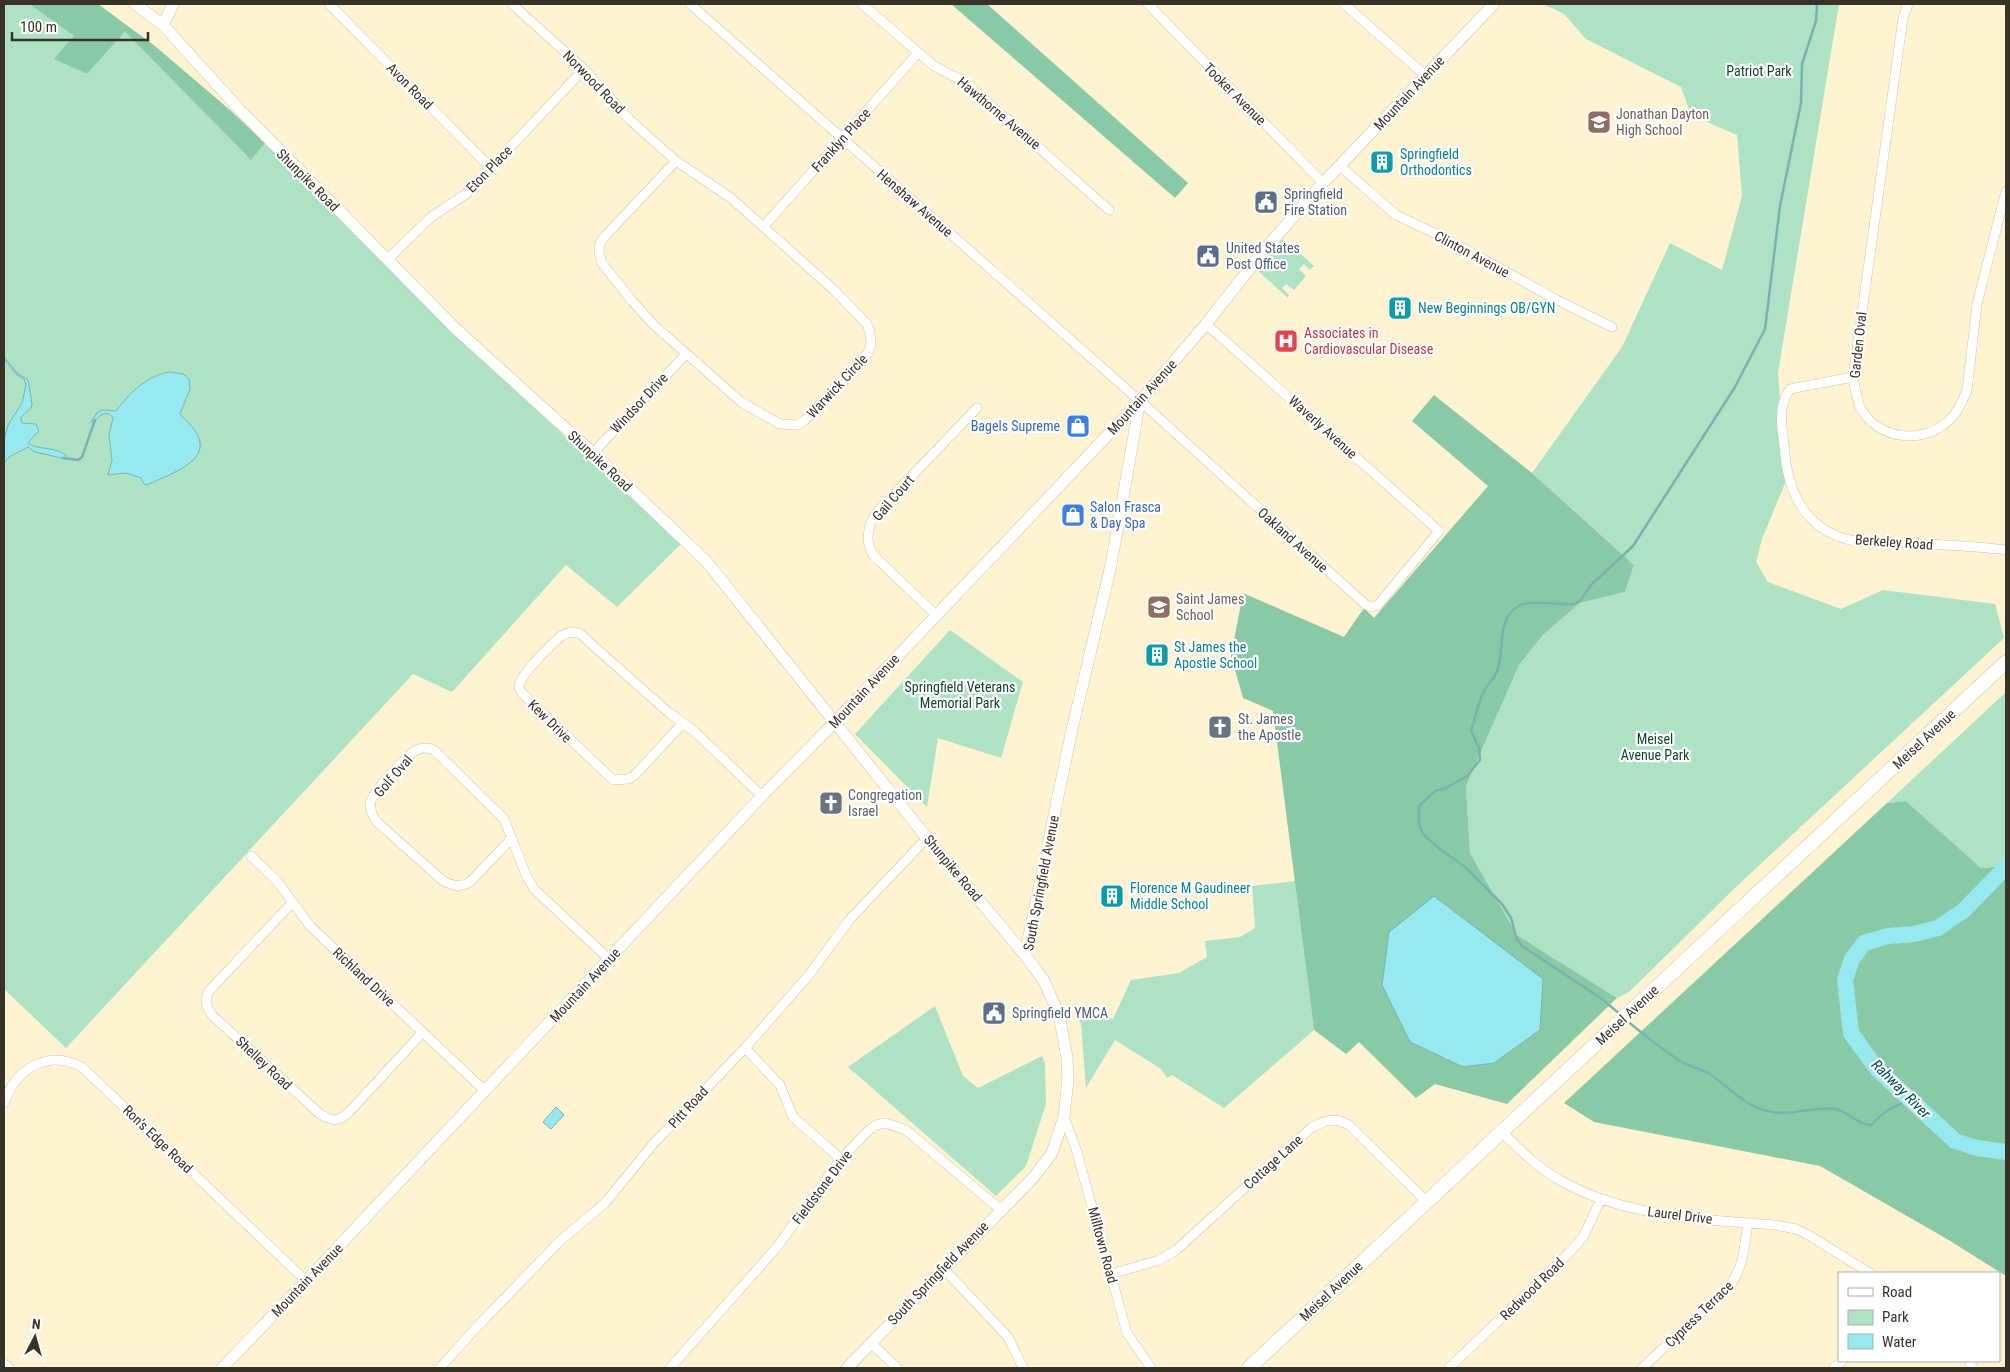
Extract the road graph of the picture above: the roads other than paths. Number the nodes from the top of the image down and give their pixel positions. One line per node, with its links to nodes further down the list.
1 (135, 4): 11 (street, Shunpike Road)
2 (173, 4): 11 (street)
3 (328, 4): 18 (street, Avon Road)
4 (512, 4): 13 (street, Norwood Road)
5 (690, 4): 15 (street, Henshaw Avenue)
6 (862, 4): 12 (street, Hawthorne Avenue)
7 (1148, 4): 19 (street, Tooker Avenue)
8 (1344, 4): 14 (street)
9 (1908, 4): 27 (street, Garden Oval)
10 (1490, 5): 14 (street, Mountain Avenue)
11 (163, 25): 23 (street, Shunpike Road)
12 (918, 53): 15 (street, Franklyn Place); 21 (street, Hawthorne Avenue)
13 (584, 69): 16 (street, Norwood Road); 18 (street, Eton Place)
14 (1426, 76): 17 (street, Mountain Avenue)
15 (842, 139): 22 (street, Franklyn Place); 28 (street, Henshaw Avenue)
16 (676, 161): 22 (street, Warwick Circle); 26 (street, Warwick Circle)
17 (1340, 166): 19 (street, Mountain Avenue); 25 (street, Clinton Avenue)
18 (491, 168): 23 (street, Eton Place)
19 (1323, 184): 24 (street, Mountain Avenue)
20 (2006, 191): 27 (street, Garden Oval)
21 (1109, 210)
22 (764, 226): 26 (street, Warwick Circle)
23 (388, 260): 30 (street, Shunpike Road)
24 (1206, 324): 28 (street, Mountain Avenue); 31 (street, Waverly Avenue)
25 (1612, 327)
26 (686, 354): 30 (street, Windsor Drive)
27 (1853, 377): 32 (street, Berkeley Road)
28 (1140, 401): 31 (street, Oakland Avenue); 33 (street, Mountain Avenue); 42 (street, South Springfield Avenue)
29 (977, 408): 33 (street, Gail Court)
30 (592, 453): 35 (street, Shunpike Road)
31 (1440, 531)
32 (2006, 550)
33 (936, 615): 35 (street, Mountain Avenue)
34 (2006, 662): 49 (main road, Meisel Avenue)
35 (835, 722): 37 (street, Mountain Avenue); 38 (street, Shunpike Road)
36 (683, 723): 36 (street, Kew Drive); 37 (street, Kew Drive)
37 (762, 796): 43 (street, Mountain Avenue)
38 (927, 838): 42 (street, Shunpike Road); 45 (street, Pitt Road)
39 (511, 839): 39 (street, Golf Oval); 43 (street, Golf Oval)
40 (251, 856): 41 (street, Richland Drive)
41 (292, 903): 44 (street, Richland Drive); 44 (street, Shelley Road)
42 (1025, 955): 48 (street, South Springfield Avenue)
43 (609, 959): 46 (street, Mountain Avenue)
44 (423, 1032): 46 (street, Richland Drive)
45 (745, 1048): 50 (street); 63 (street, Pitt Road)
46 (485, 1091): 58 (street, Mountain Avenue)
47 (4, 1103): 58 (street, Ron's Edge Road)
48 (1064, 1117): 53 (street, South Springfield Avenue); 57 (street, Milltown Road)
49 (1501, 1131): 51 (street, Laurel Drive); 52 (main road, Meisel Avenue)
50 (841, 1158): 53 (street, Fieldstone Drive); 64 (street, Fieldstone Drive)
51 (1601, 1199): 54 (street, Laurel Drive); 70 (street, Redwood Road)
52 (1426, 1201): 57 (street, Cottage Lane); 69 (main road, Meisel Avenue)
53 (1000, 1210): 55 (street, South Springfield Avenue)
54 (1748, 1223): 56 (street, Laurel Drive); 71 (street, Cypress Terrace)
55 (943, 1268): 59 (street, South Springfield Avenue); 67 (street)
56 (1868, 1272)
57 (1111, 1274): 68 (street, Milltown Road)
58 (306, 1281): 62 (street, Mountain Avenue)
59 (871, 1343): 65 (street, South Springfield Avenue); 66 (street)
60 (4, 1364): 61 (street)
61 (9, 1368)
62 (222, 1368)
63 (440, 1368)
64 (670, 1368)
65 (846, 1368)
66 (897, 1368)
67 (1023, 1368)
68 (1151, 1368)
69 (1249, 1368)
70 (1449, 1368)
71 (1642, 1368)

